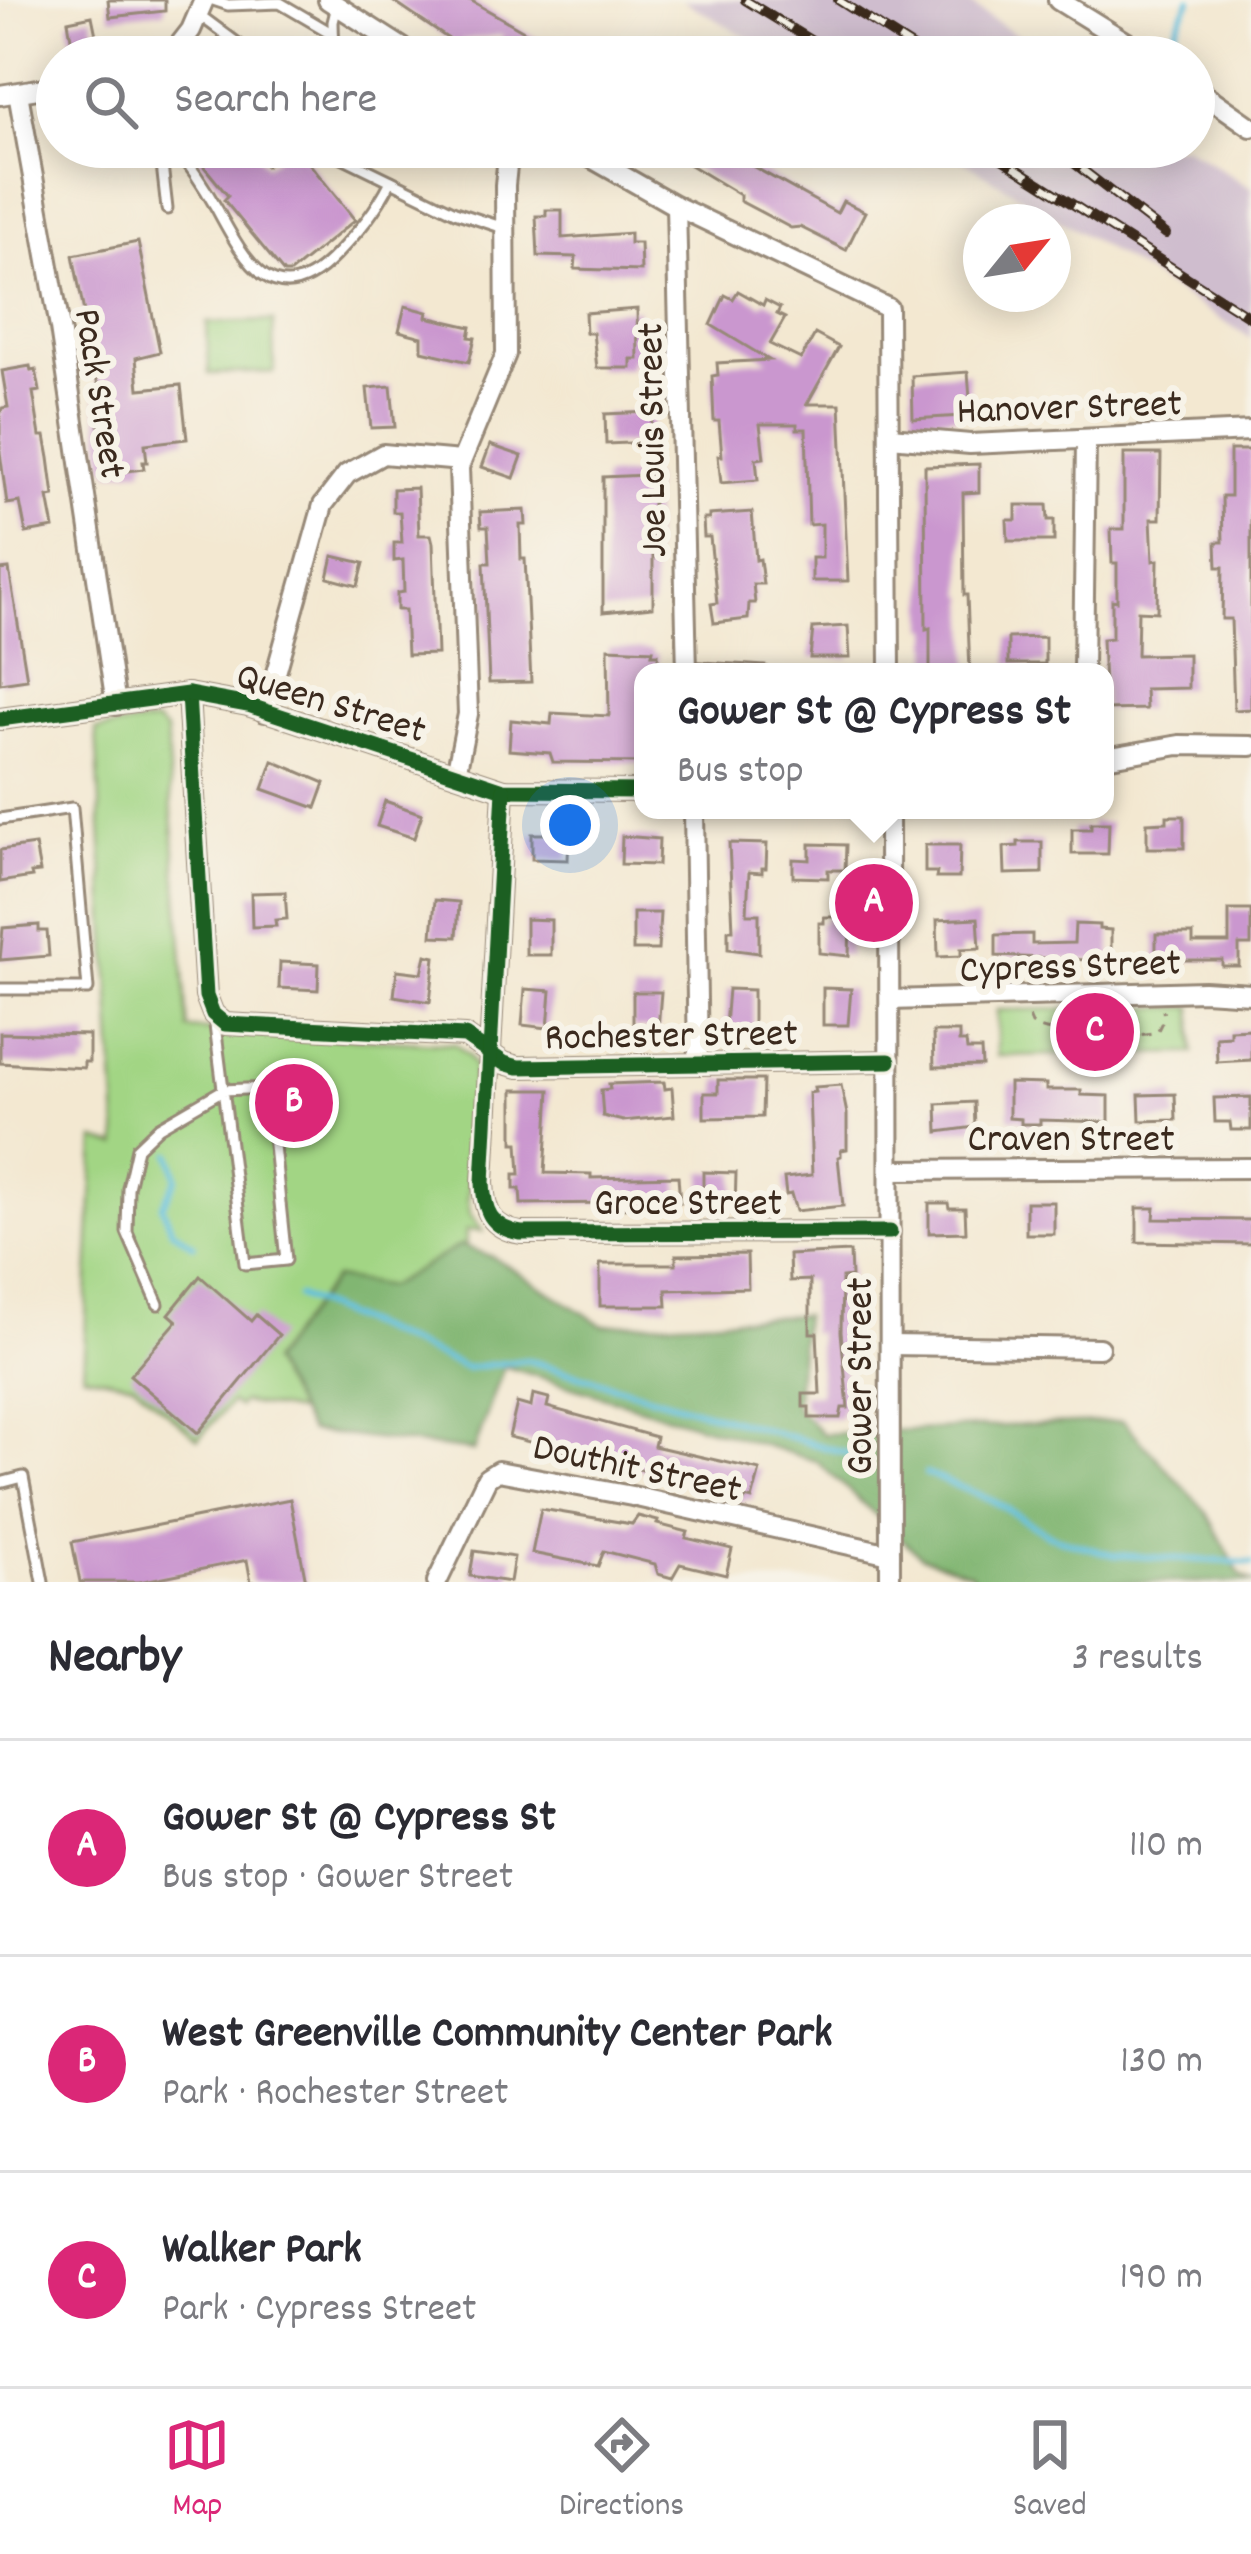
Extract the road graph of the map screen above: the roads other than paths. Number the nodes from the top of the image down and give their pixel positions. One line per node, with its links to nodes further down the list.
1 (1058, 0): 8 (street)
2 (332, 3): 4 (lane); 7 (street)
3 (205, 5): 4 (lane); 5 (street); 6 (lane)
4 (333, 34)
5 (184, 36)
6 (235, 36)
7 (384, 36)
8 (1116, 36)
9 (9, 94): 29 (street, Pack Street)
10 (1215, 102): 11 (street)
11 (1251, 127)
12 (162, 168): 19 (lane)
13 (189, 168): 17 (lane)
14 (368, 168): 17 (lane)
15 (507, 168): 20 (street)
16 (609, 168): 18 (street)
17 (391, 181): 20 (lane)
18 (676, 206): 22 (street); 25 (street, Joe Louis Street)
19 (167, 208)
20 (506, 228): 24 (street)
21 (1251, 431): 23 (street, Hanover Street)
22 (890, 437): 23 (street, Hanover Street); 26 (street)
23 (1086, 440): 27 (street)
24 (461, 461): 30 (street); 34 (street)
25 (687, 663)
26 (890, 663)
27 (1083, 663)
28 (188, 694): 29 (street, Queen Street); 30 (street, Queen Street); 43 (street)
29 (116, 704): 31 (street, Queen Street)
30 (265, 712): 34 (street, Queen Street)
31 (0, 719)
32 (1251, 746): 33 (street)
33 (1114, 756)
34 (456, 774): 35 (street, Queen Street)
35 (504, 790): 36 (street, Queen Street); 44 (street)
36 (634, 791)
37 (0, 819): 40 (lane)
38 (694, 819): 46 (street)
39 (890, 819): 42 (street, Gower Street)
40 (0, 989)
41 (1251, 994): 42 (street, Cypress Street)
42 (890, 1000): 45 (street, Gower Street)
43 (214, 1014): 44 (street, Rochester Street); 47 (lane)
44 (488, 1051): 46 (street, Rochester Street); 50 (street, Groce Street)
45 (889, 1061): 46 (street, Rochester Street); 49 (street, Gower Street)
46 (698, 1064)
47 (223, 1090): 47 (lane); 51 (lane)
48 (1251, 1168): 49 (street, Craven Street)
49 (890, 1170): 50 (street, Gower Street)
50 (890, 1232): 52 (street, Gower Street)
51 (158, 1304)
52 (890, 1345): 53 (street); 55 (street, Gower Street)
53 (1099, 1348)
54 (0, 1483): 56 (lane)
55 (890, 1554): 57 (street, Douthit Street); 58 (street, Gower Street)
56 (43, 1582)
57 (437, 1582)
58 (890, 1582)

